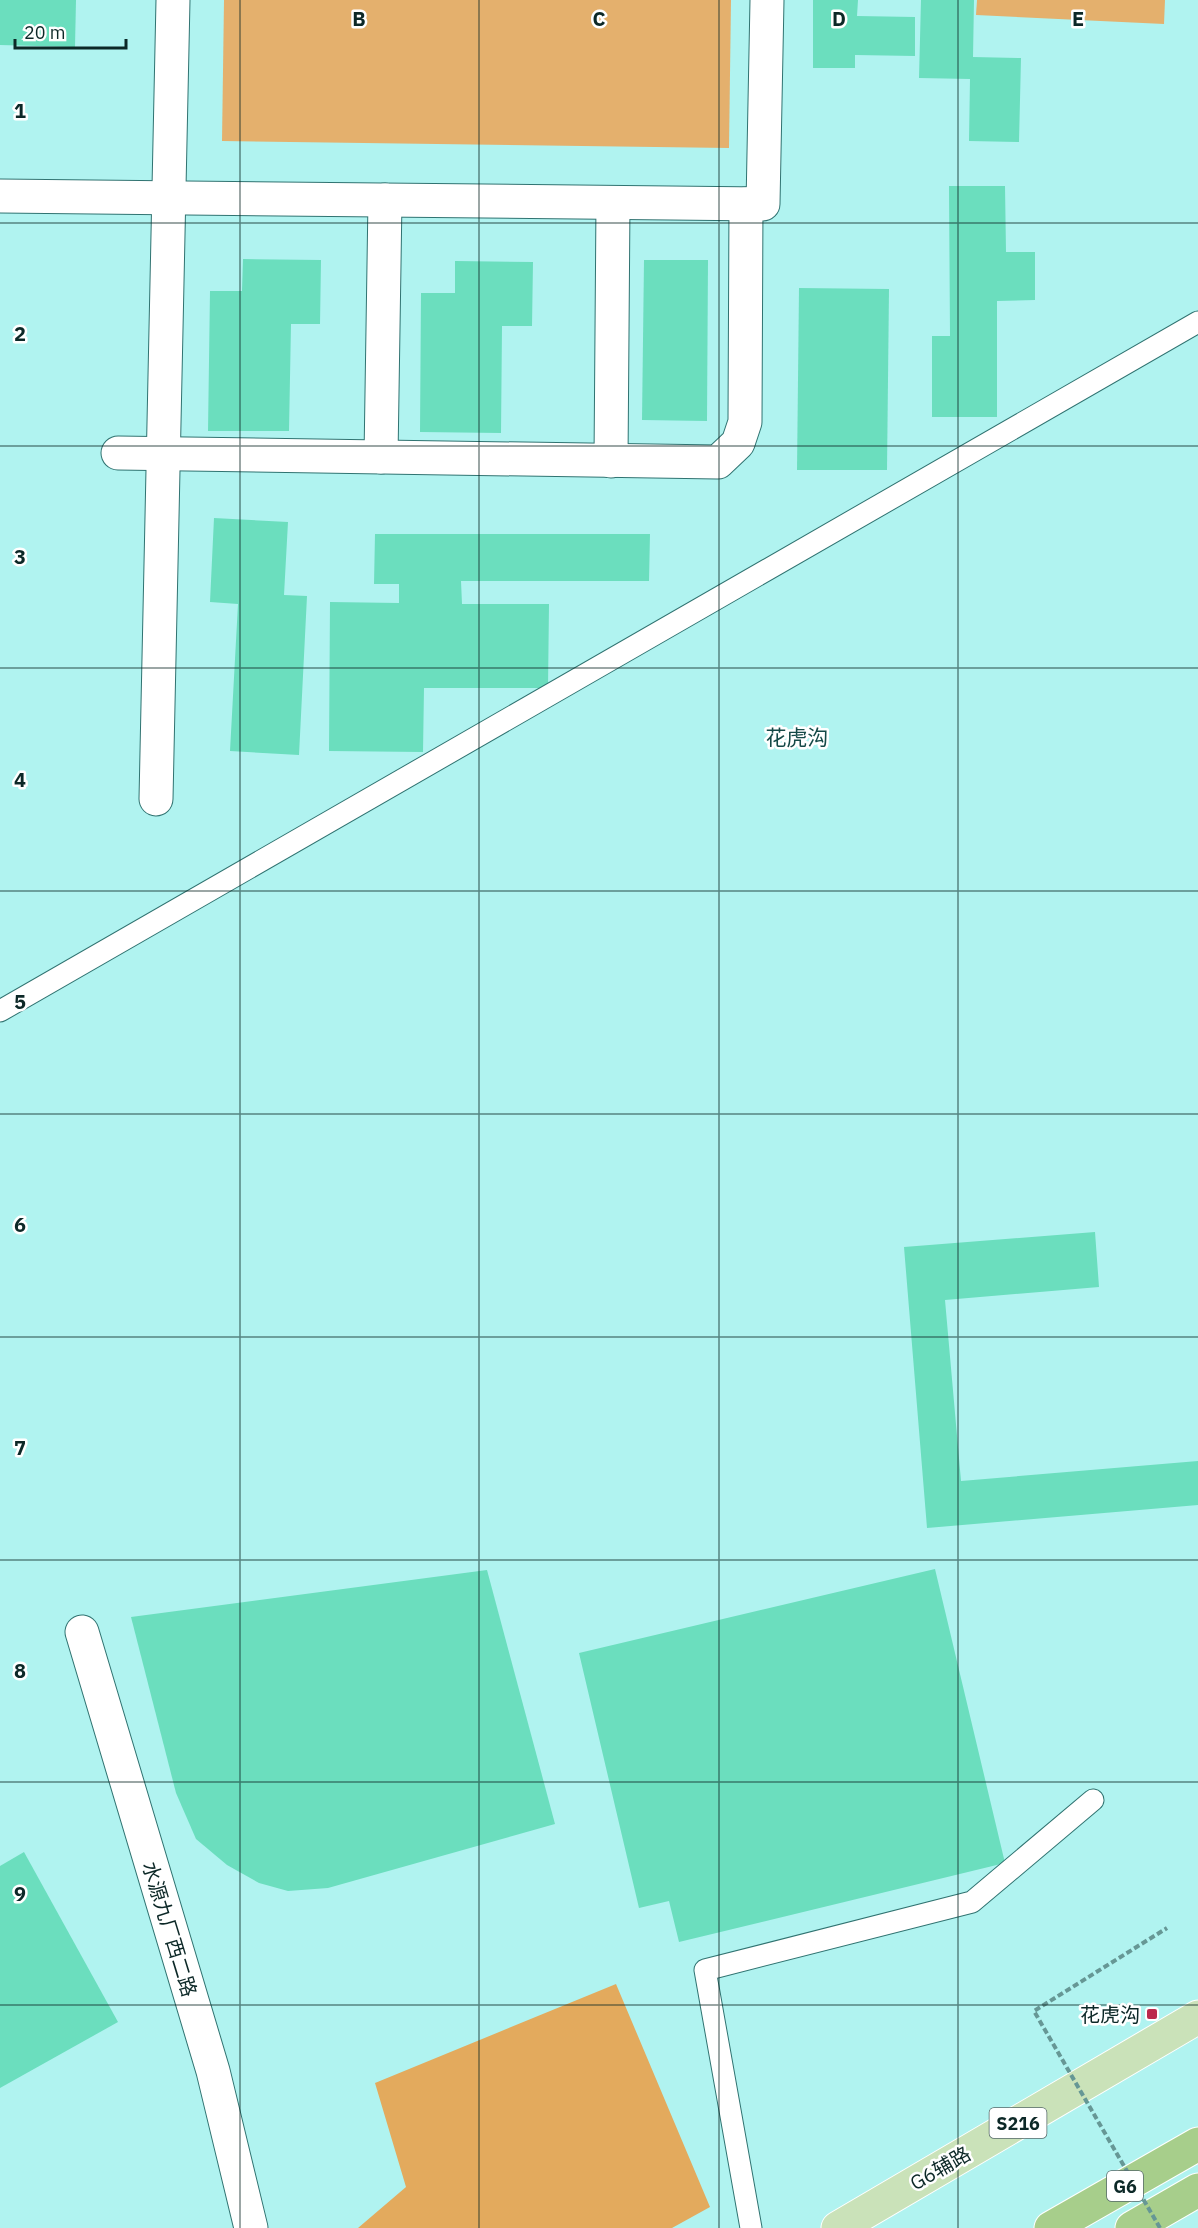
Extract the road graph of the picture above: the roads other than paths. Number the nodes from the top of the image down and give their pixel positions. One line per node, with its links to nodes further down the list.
1 (173, 0): 4 (street)
2 (767, 0): 7 (street)
3 (0, 196): 4 (street)
4 (169, 198): 5 (street); 10 (street)
5 (385, 200): 6 (street); 11 (street)
6 (613, 203): 7 (street); 12 (street)
7 (746, 204): 12 (street)
8 (1198, 322): 14 (lane)
9 (118, 453): 10 (street)
10 (163, 453): 11 (street); 13 (street)
11 (381, 457): 12 (street)
12 (611, 461)
13 (156, 799)
14 (0, 1011)
15 (82, 1632): 20 (street, 水源九厂西二路)
16 (1093, 1800): 21 (lane)
17 (1198, 2017): 22 (main road, G6辅路 / S216)
18 (1198, 2144): 23 (highway, G6)
19 (1198, 2190): 24 (highway, G6)
20 (251, 2228)
21 (751, 2228)
22 (838, 2228)
23 (1051, 2228)
24 (1132, 2228)

